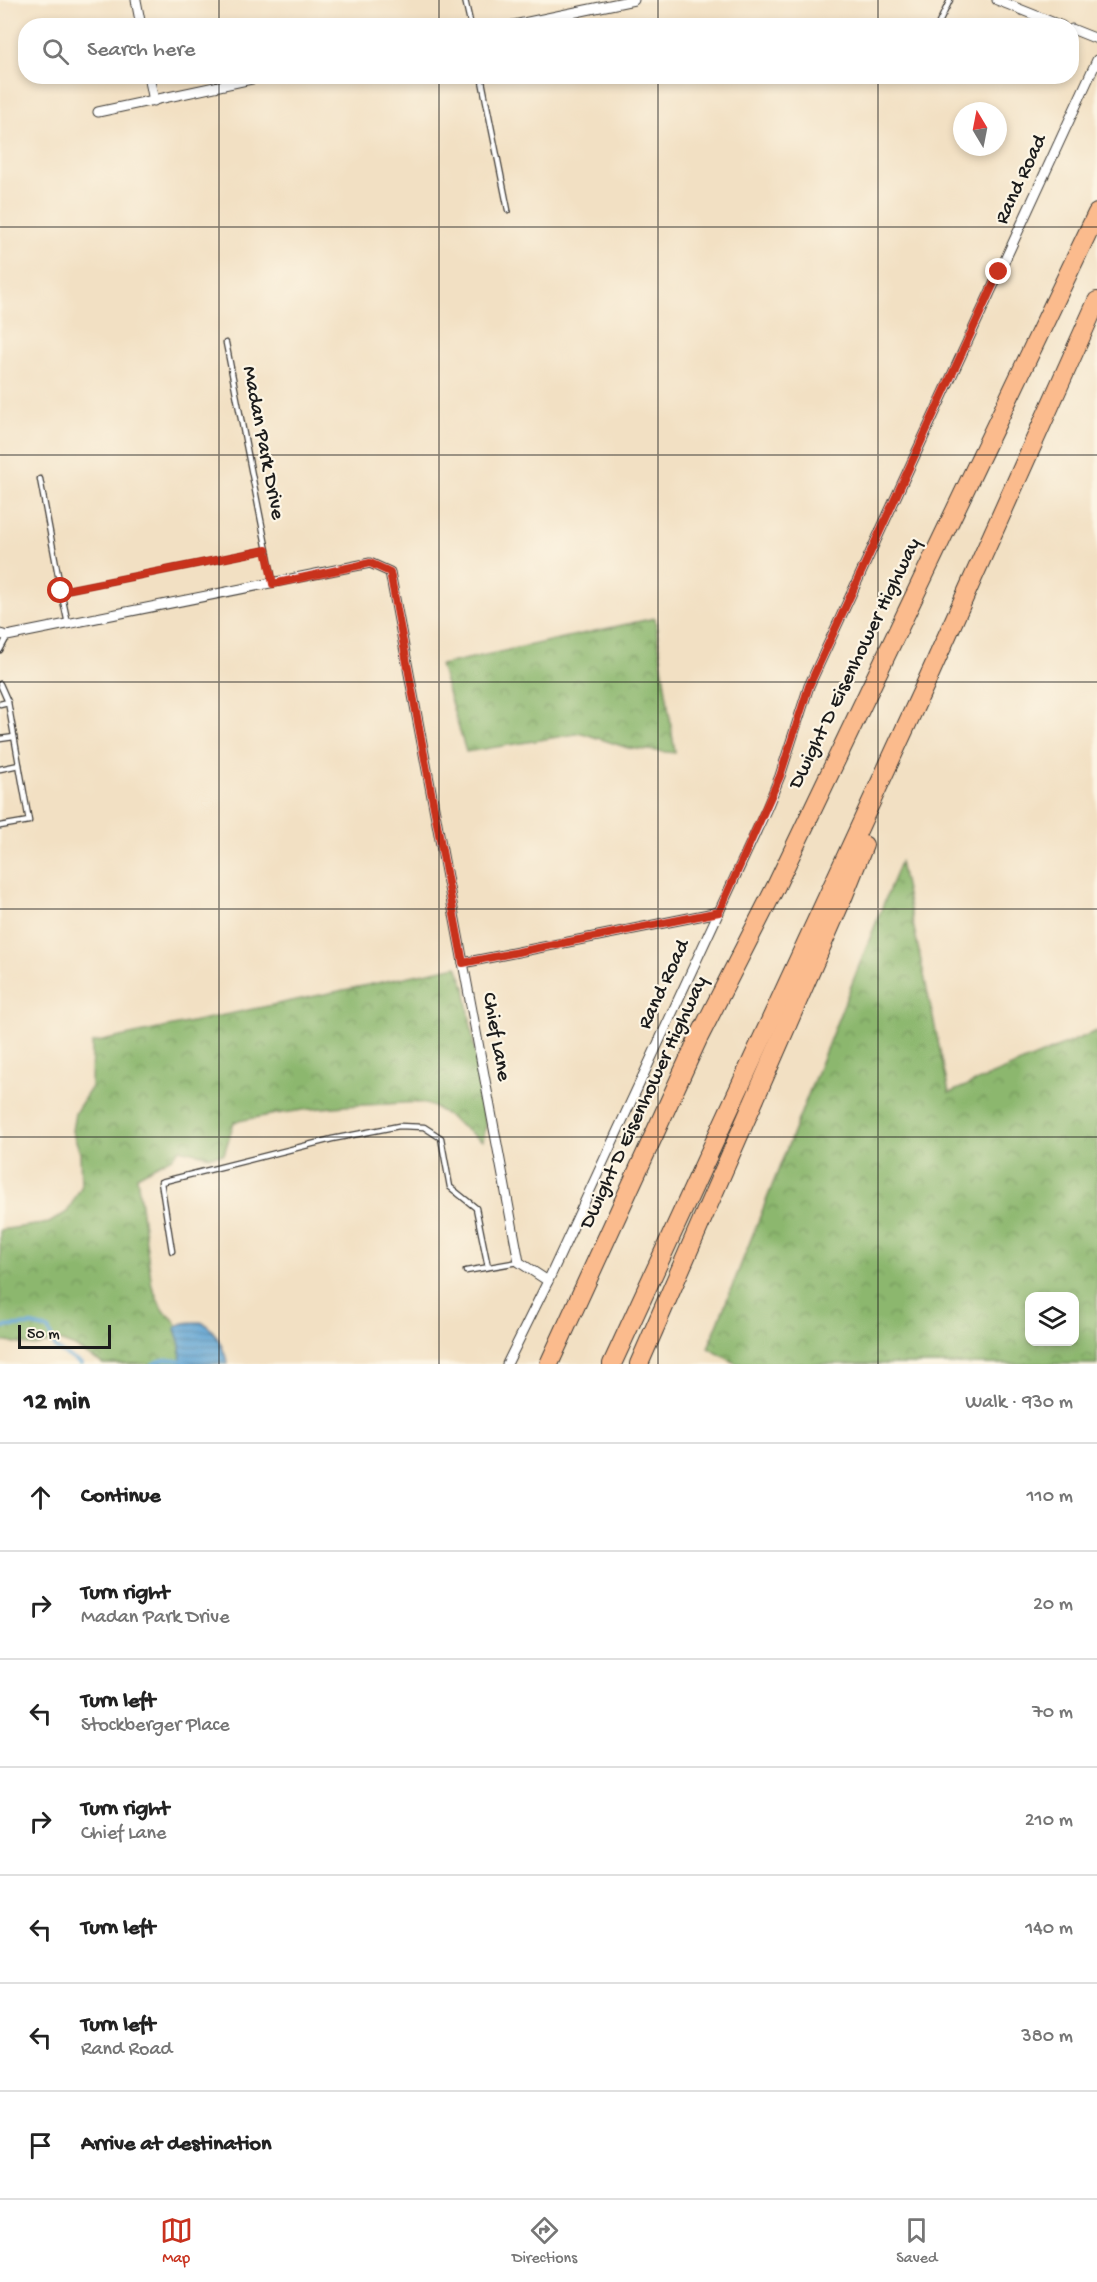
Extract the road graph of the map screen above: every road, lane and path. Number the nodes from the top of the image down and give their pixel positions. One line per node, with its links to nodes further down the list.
1 (136, 0): 6 (street)
2 (465, 0): 7 (lane)
3 (634, 0): 8 (street)
4 (950, 0): 9 (lane)
5 (997, 0): 10 (street)
6 (139, 18)
7 (469, 18)
8 (547, 18)
9 (941, 18)
10 (1042, 18)
11 (1079, 32): 12 (street)
12 (1097, 39)
13 (1097, 60): 39 (street, Rand Road)
14 (151, 84): 17 (street)
15 (229, 84): 17 (street)
16 (483, 84): 19 (lane)
17 (154, 100): 18 (street)
18 (98, 112)
19 (508, 210)
20 (1097, 213): 46 (highway, Dwight D Eisenhower Highway)
21 (1097, 301): 31 (highway)
22 (226, 343): 24 (lane, Madan Park Drive)
23 (40, 480): 26 (lane)
24 (266, 550): 25 (lane, Madan Park Drive); 26 (lane)
25 (273, 584): 27 (street); 40 (street, Chief Lane)
26 (61, 591): 27 (lane)
27 (68, 625): 28 (street)
28 (4, 635): 29 (lane)
29 (0, 650)
30 (0, 684): 32 (lane)
31 (925, 685): 50 (highway); 51 (highway)
32 (8, 702): 33 (lane); 34 (lane)
33 (0, 704)
34 (14, 737): 35 (lane); 36 (lane)
35 (0, 739)
36 (19, 765): 37 (lane); 38 (lane)
37 (0, 769)
38 (0, 826)
39 (719, 912): 40 (street); 45 (street, Rand Road)
40 (463, 963): 42 (street, Chief Lane)
41 (172, 1251): 43 (lane)
42 (519, 1262): 43 (lane); 45 (street)
43 (488, 1267): 44 (lane)
44 (466, 1271)
45 (548, 1281): 47 (street, Rand Road)
46 (585, 1283): 48 (highway); 49 (highway, Dwight D Eisenhower Highway)
47 (507, 1364)
48 (539, 1364)
49 (549, 1364)
50 (612, 1364)
51 (639, 1364)

